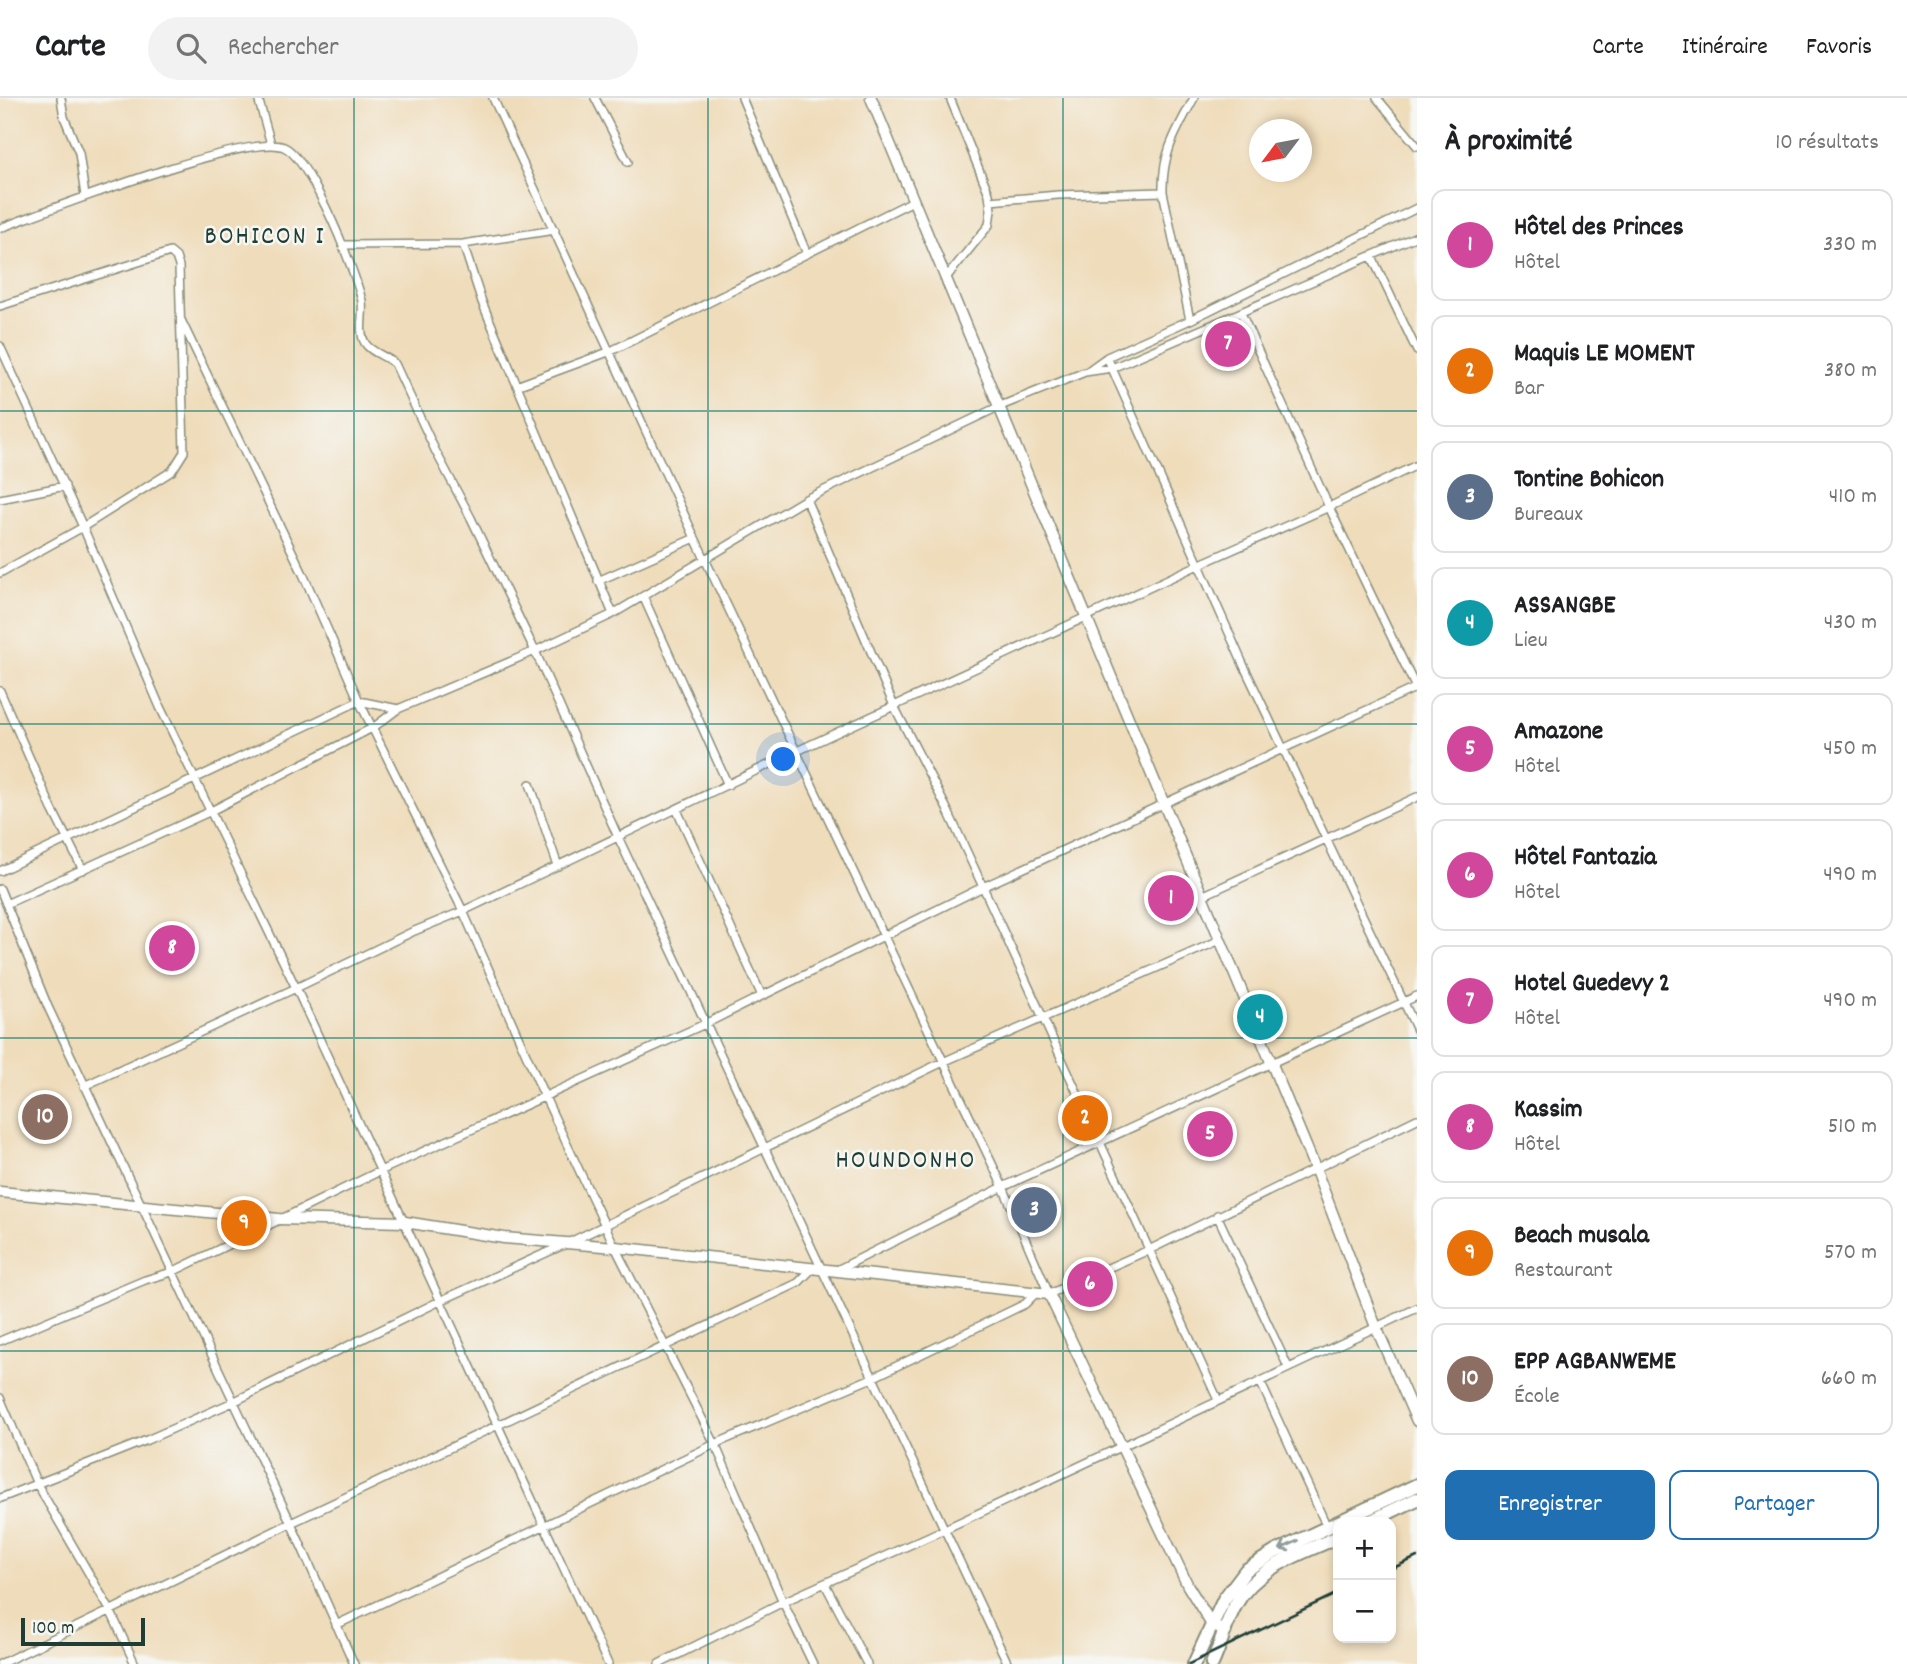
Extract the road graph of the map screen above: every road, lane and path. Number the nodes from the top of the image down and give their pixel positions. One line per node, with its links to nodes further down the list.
1 (61, 98): 14 (street)
2 (258, 98): 10 (street)
3 (493, 98): 19 (street)
4 (594, 98): 12 (street)
5 (742, 98): 23 (street)
6 (871, 98): 15 (street)
7 (1194, 98): 13 (street)
8 (1377, 98): 11 (street)
9 (952, 99): 16 (street)
10 (271, 144): 14 (street); 22 (street)
11 (1417, 146)
12 (628, 162)
13 (1163, 192): 16 (street); 31 (street)
14 (85, 196): 18 (street)
15 (912, 201): 23 (street); 26 (street)
16 (990, 201): 26 (street)
17 (1417, 208): 25 (street)
18 (0, 229)
19 (555, 230): 21 (street); 33 (street)
20 (1417, 236): 24 (street)
21 (463, 244): 22 (street); 38 (street)
22 (342, 246): 54 (street)
23 (807, 254): 33 (street)
24 (1372, 257): 27 (street); 34 (street)
25 (1294, 269): 27 (street); 31 (street)
26 (945, 279): 39 (street)
27 (1302, 286): 29 (street)
28 (0, 306): 30 (street)
29 (1241, 313): 36 (street); 44 (street)
30 (181, 320): 45 (street); 57 (street)
31 (1190, 320): 35 (street)
32 (0, 346): 41 (street)
33 (611, 351): 38 (street); 46 (street)
34 (1417, 351)
35 (1107, 357): 36 (street); 37 (street)
36 (1112, 368): 37 (street); 48 (street)
37 (1085, 372): 39 (street)
38 (519, 385): 50 (street)
39 (998, 407): 43 (street); 53 (street)
40 (1417, 465): 44 (street)
41 (65, 486): 42 (street); 45 (street)
42 (0, 499)
43 (806, 499): 47 (street); 58 (street)
44 (1329, 507): 48 (street); 55 (street)
45 (83, 527): 49 (street); 63 (street)
46 (695, 538): 47 (street); 50 (street)
47 (705, 557): 51 (street); 62 (street)
48 (1198, 565): 53 (street); 61 (street)
49 (0, 573)
50 (598, 581): 52 (street)
51 (643, 596): 52 (street); 65 (street)
52 (612, 614): 54 (street)
53 (1087, 618): 58 (street); 67 (street)
54 (535, 651): 59 (street); 70 (street)
55 (1416, 688): 61 (street)
56 (0, 691): 71 (street)
57 (359, 701): 59 (street); 60 (street); 63 (street)
58 (894, 706): 62 (street); 76 (street)
59 (398, 709): 60 (street)
60 (374, 727): 69 (street); 80 (street)
61 (1283, 748): 67 (street); 72 (street)
62 (795, 752): 65 (street); 81 (street)
63 (194, 778): 69 (street); 71 (street)
64 (530, 784): 73 (street)
65 (728, 785): 68 (street)
66 (1417, 797): 72 (street)
67 (1163, 803): 76 (street); 78 (street)
68 (677, 810): 70 (street); 84 (street)
69 (209, 812): 74 (street); 83 (street)
70 (618, 837): 73 (street); 88 (street)
71 (68, 839): 74 (street); 75 (street)
72 (1327, 839): 78 (street); 86 (street)
73 (558, 866): 80 (street)
74 (83, 870): 79 (street)
75 (0, 871)
76 (984, 887): 81 (street); 87 (street)
77 (0, 889): 79 (street)
78 (1202, 896): 82 (street)
79 (6, 904): 92 (street)
80 (463, 911): 83 (street); 93 (street)
81 (883, 936): 84 (street); 90 (street)
82 (1220, 940): 87 (street); 91 (street)
83 (296, 988): 92 (street); 98 (street)
84 (762, 996): 88 (street)
85 (1417, 996): 86 (street)
86 (1405, 1002): 89 (street); 91 (street)
87 (1043, 1016): 90 (street); 95 (street)
88 (707, 1023): 93 (street); 96 (street)
89 (1417, 1030)
90 (943, 1062): 96 (street); 99 (street)
91 (1271, 1063): 95 (street); 97 (street)
92 (84, 1086): 101 (street)
93 (544, 1096): 98 (street); 105 (street)
94 (1417, 1119): 97 (street)
95 (1102, 1142): 99 (street); 108 (street)
96 (764, 1147): 105 (street); 109 (street)
97 (1315, 1168): 102 (street); 116 (street)
98 (380, 1171): 103 (street); 104 (street)
99 (1003, 1187): 111 (street); 113 (street)
100 (0, 1192): 101 (street)
101 (140, 1205): 103 (street); 110 (street)
102 (1217, 1215): 108 (street); 119 (street)
103 (279, 1219): 104 (street); 110 (street)
104 (405, 1222): 106 (street); 114 (street)
105 (605, 1223): 106 (street); 107 (street)
106 (568, 1243): 107 (street); 114 (street)
107 (615, 1247): 109 (street); 118 (street)
108 (1151, 1249): 113 (street); 123 (street)
109 (816, 1270): 111 (street); 118 (street); 120 (street)
110 (172, 1272): 117 (street); 124 (street)
111 (834, 1272): 112 (street)
112 (1036, 1293): 113 (street); 120 (street)
113 (1049, 1294): 128 (street)
114 (440, 1301): 124 (street); 126 (street)
115 (1417, 1308): 116 (street)
116 (1376, 1327): 119 (street); 125 (street)
117 (0, 1341)
118 (666, 1345): 126 (street); 127 (street)
119 (1288, 1367): 121 (street)
120 (872, 1378): 127 (street); 137 (street)
121 (1259, 1381): 123 (street); 136 (street)
122 (0, 1398): 129 (street)
123 (1219, 1400): 128 (street)
124 (233, 1402): 129 (street); 134 (street)
125 (1417, 1421)
126 (499, 1426): 134 (street); 135 (street)
127 (715, 1444): 135 (street); 140 (street)
128 (1121, 1447): 137 (street); 143 (street)
129 (37, 1484): 131 (street); 141 (street)
130 (1417, 1485): 136 (highway)
131 (1, 1498)
132 (1417, 1499): 133 (highway)
133 (1379, 1517)
134 (291, 1523): 141 (street); 142 (street)
135 (546, 1527): 142 (street); 149 (street)
136 (1327, 1527): 143 (highway, one-way to 143)
137 (945, 1529): 139 (street); 153 (street)
138 (1333, 1539): 144 (highway)
139 (825, 1584): 140 (street); 152 (street)
140 (783, 1602): 150 (street); 151 (street)
141 (110, 1611): 146 (street); 147 (street)
142 (337, 1625): 148 (street)
143 (1212, 1625): 144 (street); 154 (highway)
144 (1226, 1632): 145 (highway)
145 (1219, 1648): 155 (highway); 156 (street)
146 (0, 1664)
147 (135, 1664)
148 (354, 1664)
149 (608, 1664)
150 (659, 1664)
151 (813, 1664)
152 (867, 1664)
153 (1008, 1664)
154 (1194, 1664)
155 (1212, 1664)
156 (1221, 1664)

